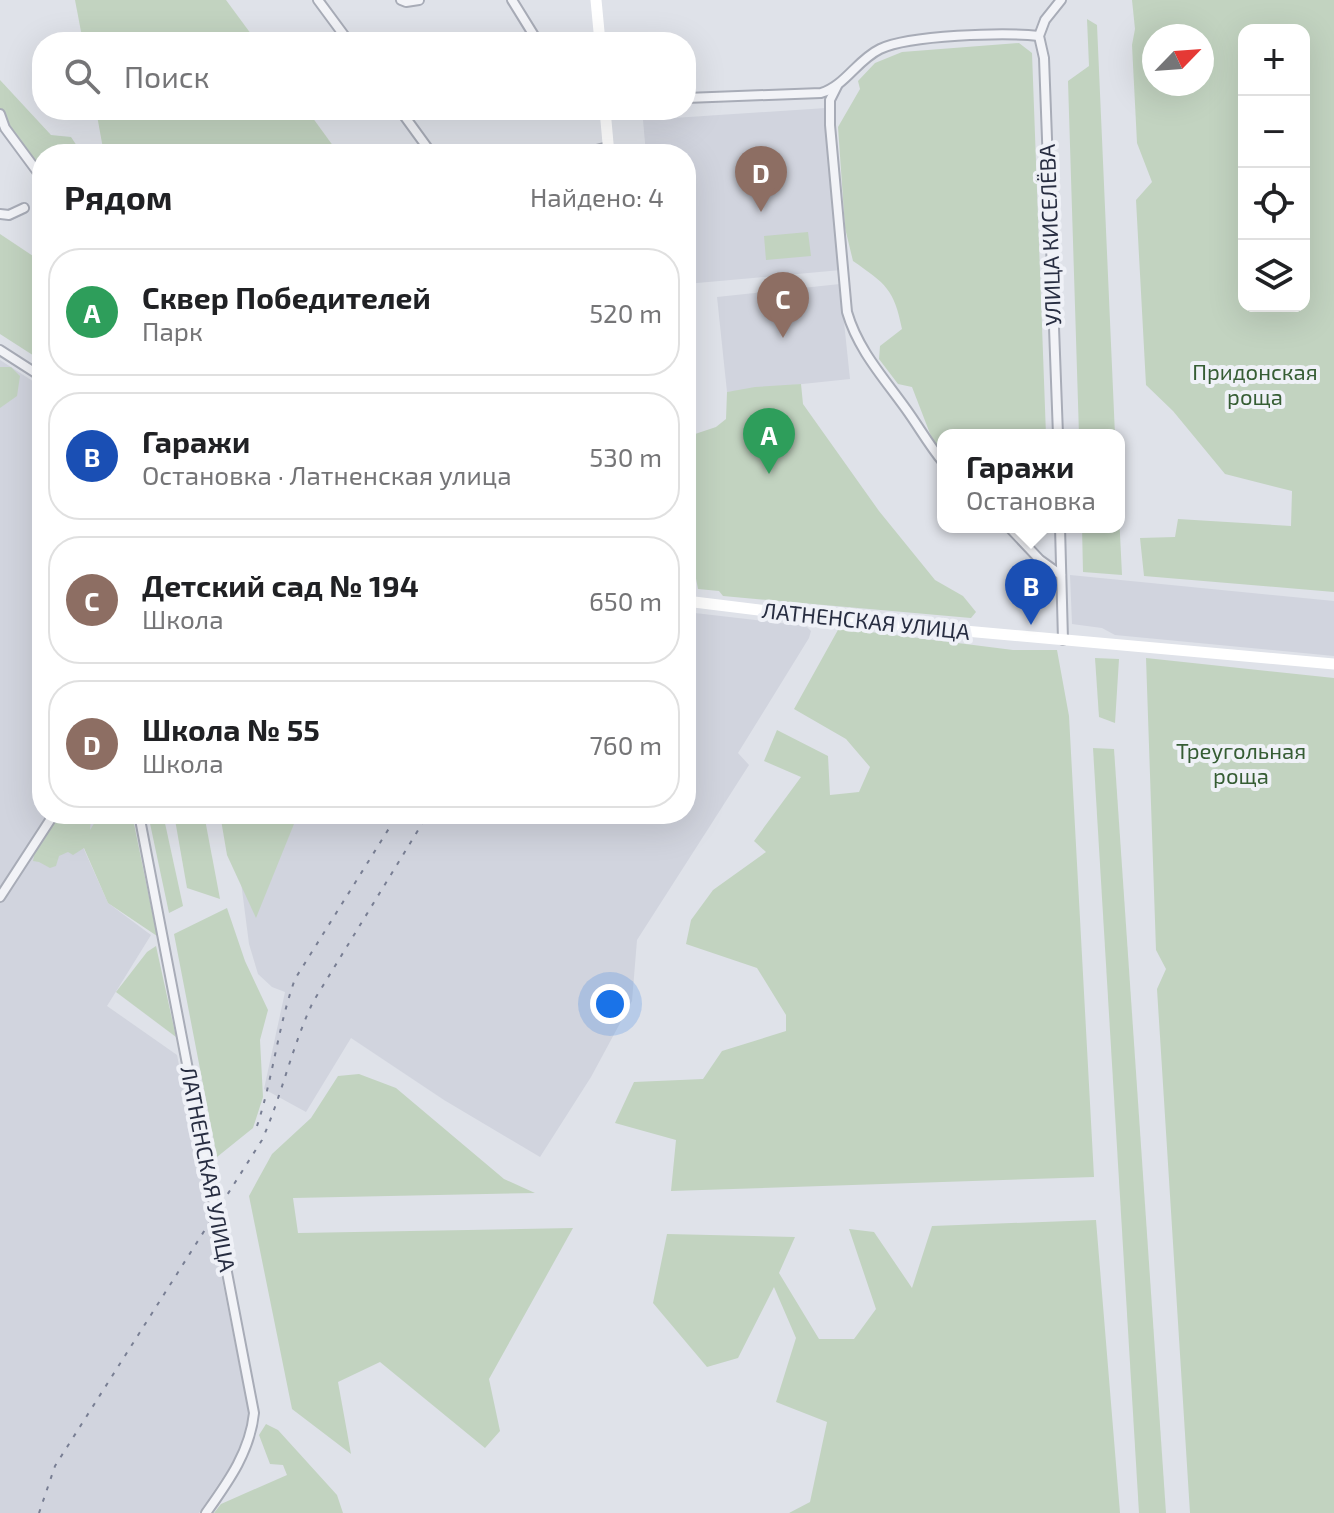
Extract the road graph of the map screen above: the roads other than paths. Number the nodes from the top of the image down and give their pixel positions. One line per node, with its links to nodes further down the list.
1 (318, 0): 7 (street)
2 (401, 0): 3 (street)
3 (419, 0)
4 (512, 0): 8 (street)
5 (596, 0): 9 (street)
6 (1057, 2): 10 (street)
7 (342, 32)
8 (532, 32)
9 (599, 32)
10 (1039, 36): 11 (street); 23 (street, УЛИЦА КИСЕЛЁВА)
11 (837, 86): 12 (street); 24 (street)
12 (696, 98)
13 (0, 114): 18 (street)
14 (407, 120): 16 (street)
15 (606, 120): 17 (street)
16 (425, 144)
17 (608, 144)
18 (32, 164)
19 (24, 208): 20 (street)
20 (0, 214)
21 (0, 350): 22 (street)
22 (32, 371)
23 (1058, 429)
24 (937, 454)
25 (1015, 533): 27 (street)
26 (1060, 533): 27 (street)
27 (1061, 575): 29 (street)
28 (696, 602): 29 (street, ЛАТНЕНСКАЯ УЛИЦА)
29 (1063, 640): 30 (street, ЛАТНЕНСКАЯ УЛИЦА)
30 (1334, 664)
31 (47, 824): 33 (street)
32 (141, 824): 34 (street, ЛАТНЕНСКАЯ УЛИЦА)
33 (0, 897)
34 (206, 1513)

